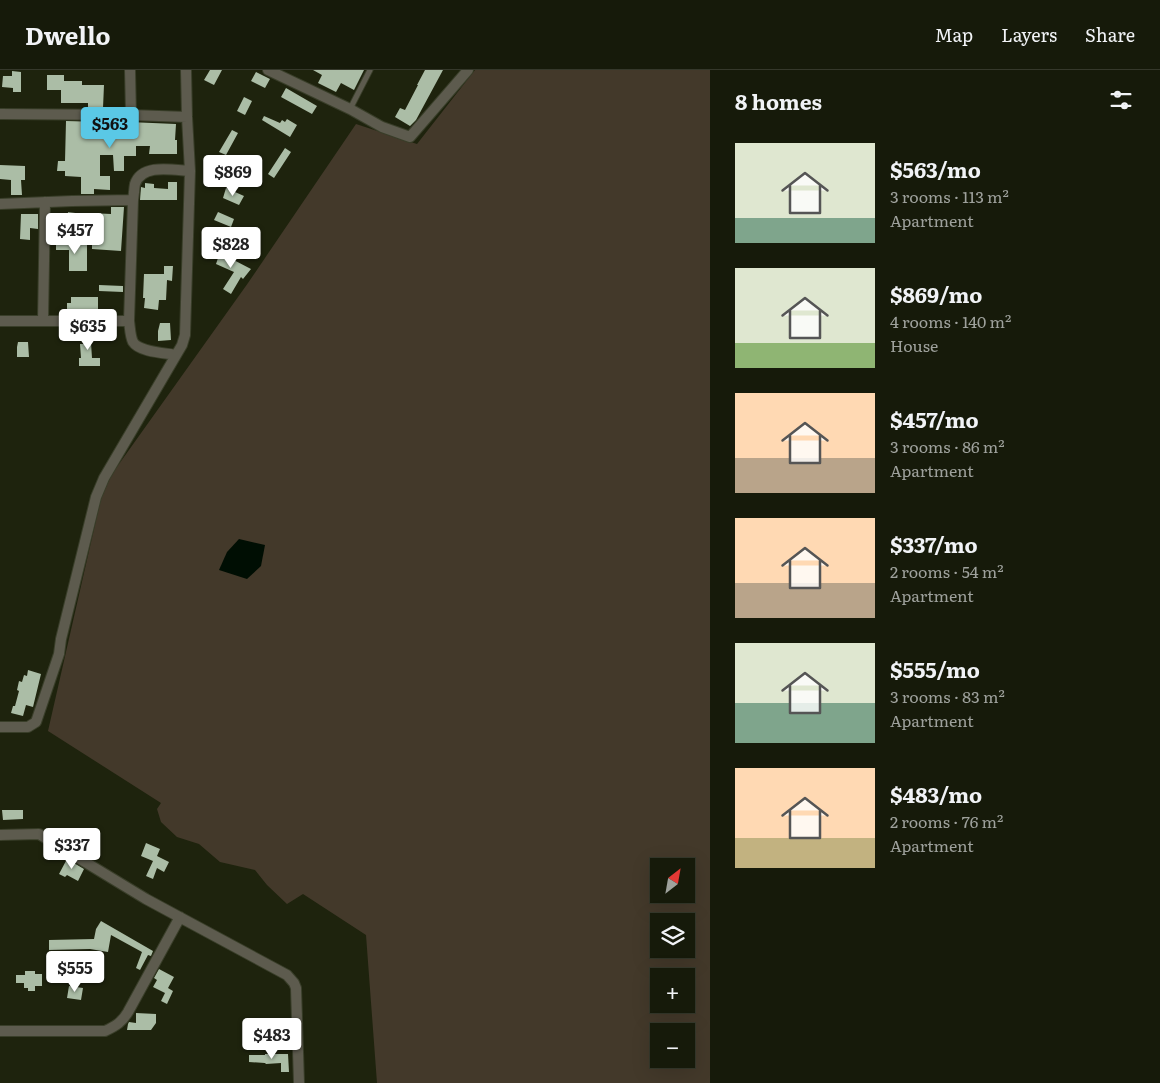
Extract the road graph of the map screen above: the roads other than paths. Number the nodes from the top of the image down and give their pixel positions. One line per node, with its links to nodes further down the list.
1 (130, 70): 8 (street)
2 (186, 70): 9 (street)
3 (268, 70): 6 (street)
4 (370, 70): 6 (lane)
5 (468, 70): 6 (street)
6 (350, 109)
7 (0, 114): 8 (street)
8 (131, 114): 9 (street)
9 (187, 117): 10 (street)
10 (190, 171): 11 (street); 17 (street)
11 (133, 200): 12 (street); 16 (street)
12 (45, 202): 13 (street); 15 (street)
13 (0, 204)
14 (0, 321): 15 (street)
15 (43, 321): 16 (street)
16 (129, 321): 17 (street)
17 (176, 355): 18 (street)
18 (0, 727)
19 (0, 835): 20 (street)
20 (180, 918): 21 (street); 22 (street)
21 (0, 1031)
22 (299, 1083)

